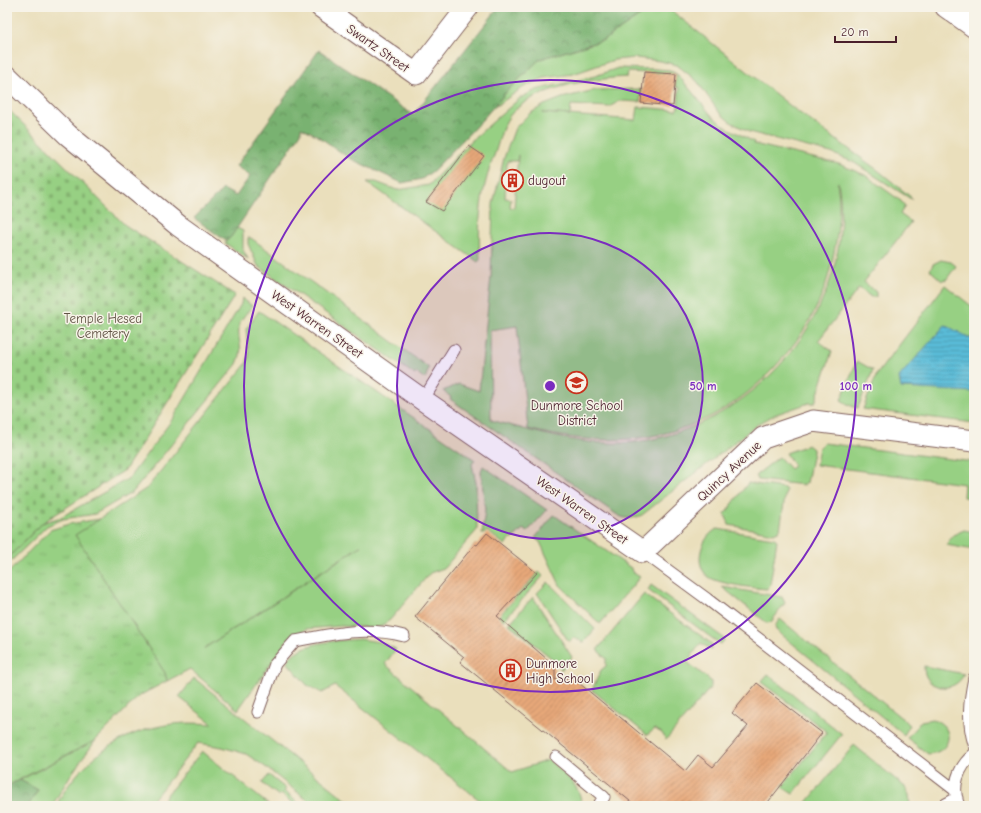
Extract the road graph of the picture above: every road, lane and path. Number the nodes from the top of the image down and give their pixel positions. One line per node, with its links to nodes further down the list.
1 (320, 7): 2 (street, Swartz Street)
2 (468, 7)
3 (946, 7): 4 (street)
4 (974, 27)
5 (7, 76): 7 (street, West Warren Street)
6 (454, 350): 7 (lane)
7 (423, 400): 9 (street, West Warren Street)
8 (974, 441): 9 (street, Quincy Avenue)
9 (643, 552): 16 (lane)
10 (404, 636): 12 (lane)
11 (974, 678): 13 (lane)
12 (258, 712)
13 (974, 744)
14 (974, 754): 16 (lane)
15 (556, 757): 17 (lane)
16 (957, 798): 18 (lane)
17 (598, 806)
18 (942, 806)

